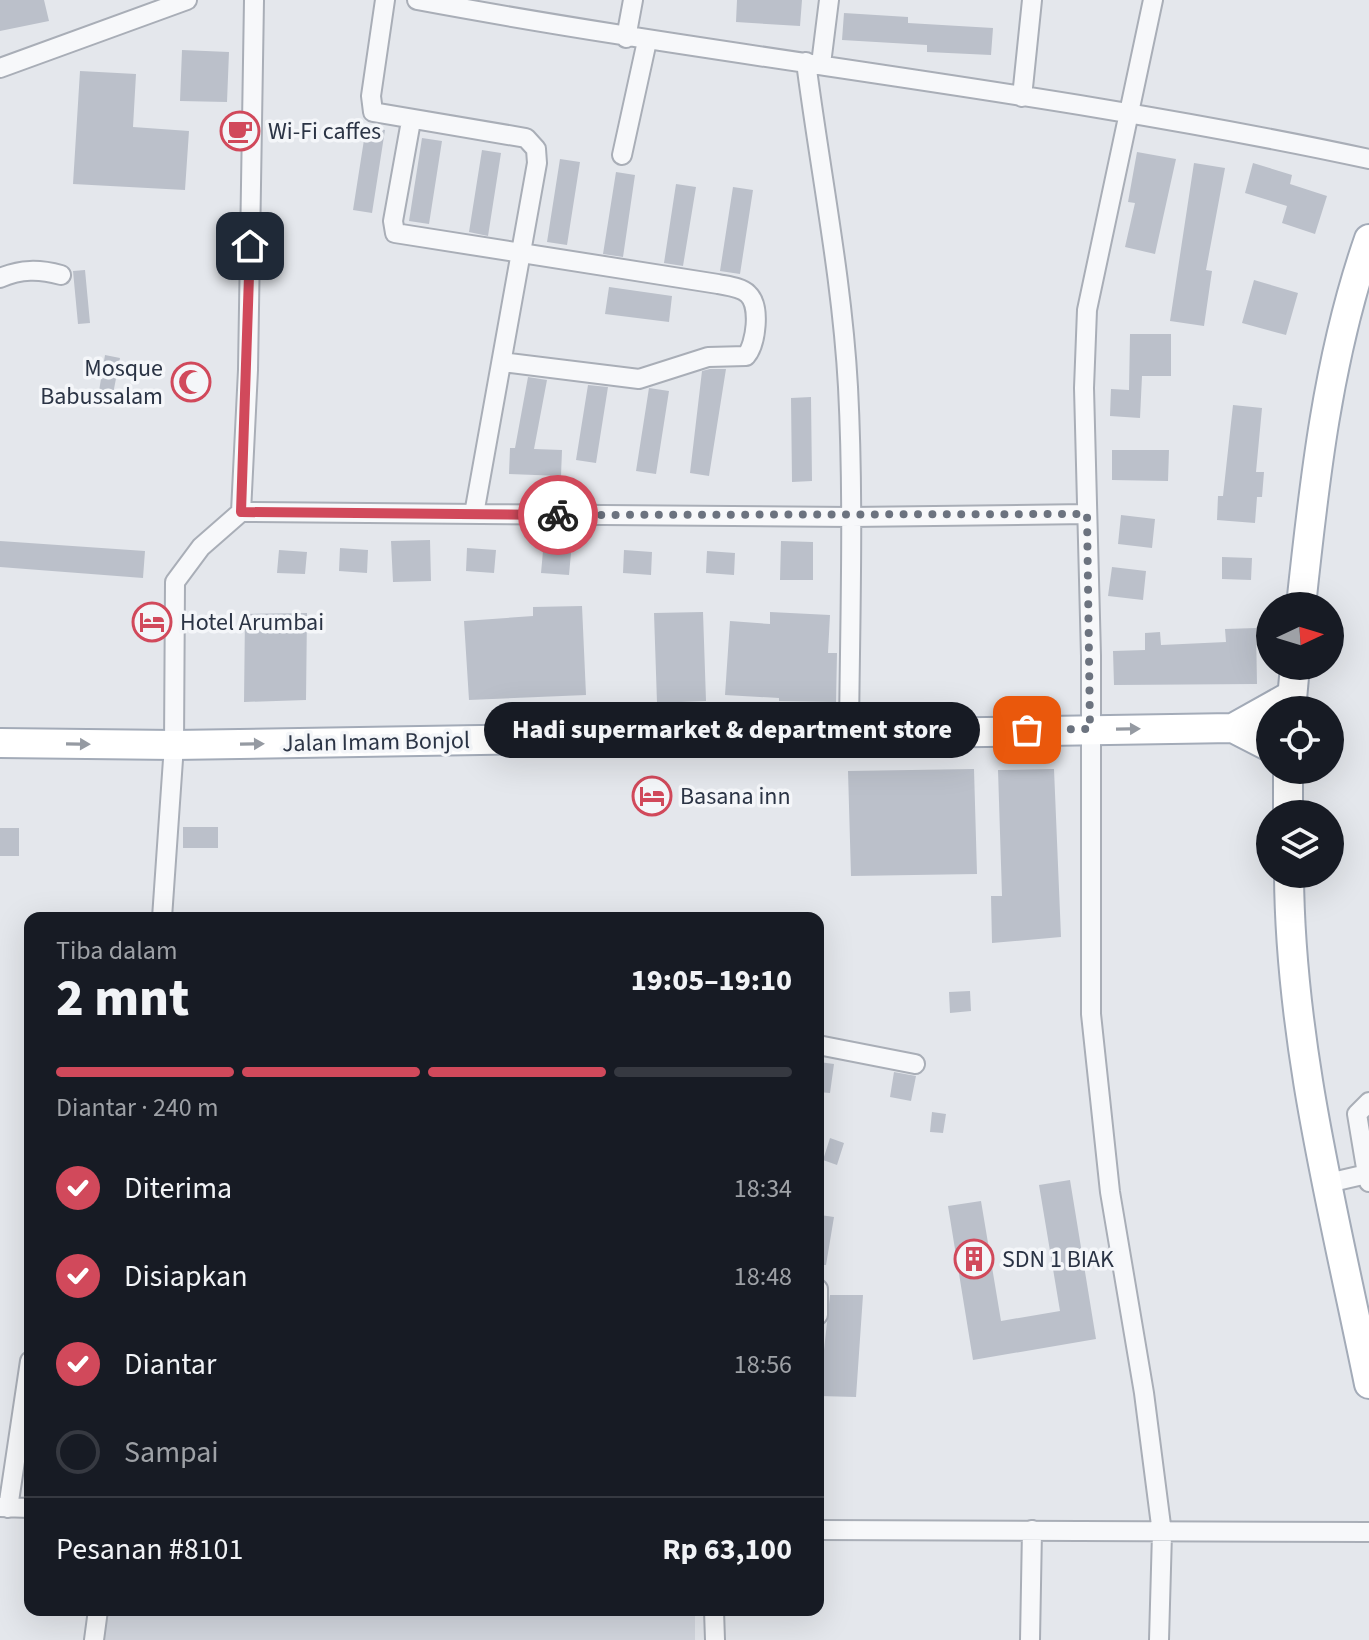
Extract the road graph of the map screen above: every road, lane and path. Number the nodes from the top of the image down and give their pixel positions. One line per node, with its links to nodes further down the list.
1 (187, 0): 12 (street)
2 (254, 0): 23 (street)
3 (385, 0): 15 (street)
4 (417, 0): 9 (street)
5 (633, 0): 9 (street)
6 (829, 0): 11 (street)
7 (1032, 0): 13 (street)
8 (1153, 0): 14 (street)
9 (626, 38): 10 (street)
10 (647, 41): 11 (street); 16 (street)
11 (814, 63): 13 (street); 26 (street)
12 (0, 68)
13 (1022, 97): 14 (street)
14 (1131, 116): 17 (street); 25 (street)
15 (411, 121): 19 (street); 19 (street)
16 (622, 155)
17 (1369, 159)
18 (1369, 239): 27 (main road)
19 (522, 254): 22 (street); 22 (street)
20 (61, 275): 21 (street)
21 (0, 278)
22 (502, 362): 24 (street)
23 (241, 512): 24 (street); 34 (street)
24 (474, 514): 26 (street)
25 (1087, 514): 26 (street); 30 (street)
26 (851, 517): 31 (street)
27 (1303, 592)
28 (1256, 718): 29 (main road)
29 (1233, 728): 30 (main road, Jalan Imam Bonjol, one-way to 29); 32 (main road)
30 (1090, 729): 31 (main road, Jalan Imam Bonjol); 49 (street)
31 (849, 733): 34 (main road, Jalan Imam Bonjol, one-way to 31)
32 (1256, 740)
33 (0, 743): 34 (main road, Jalan Imam Bonjol, one-way to 34)
34 (174, 745): 36 (street)
35 (1290, 888): 41 (main road)
36 (163, 912)
37 (824, 1046): 38 (street)
38 (915, 1064)
39 (1369, 1102): 40 (street)
40 (1368, 1178): 41 (street)
41 (1328, 1183): 42 (main road)
42 (1369, 1384)
43 (24, 1390): 44 (street)
44 (4, 1507): 45 (street)
45 (24, 1508)
46 (824, 1530): 47 (street)
47 (1032, 1530): 49 (street); 54 (street)
48 (1369, 1532): 49 (street)
49 (1162, 1533): 55 (street)
50 (97, 1616): 52 (street)
51 (714, 1616): 53 (street)
52 (94, 1640)
53 (715, 1640)
54 (1030, 1640)
55 (1159, 1640)

